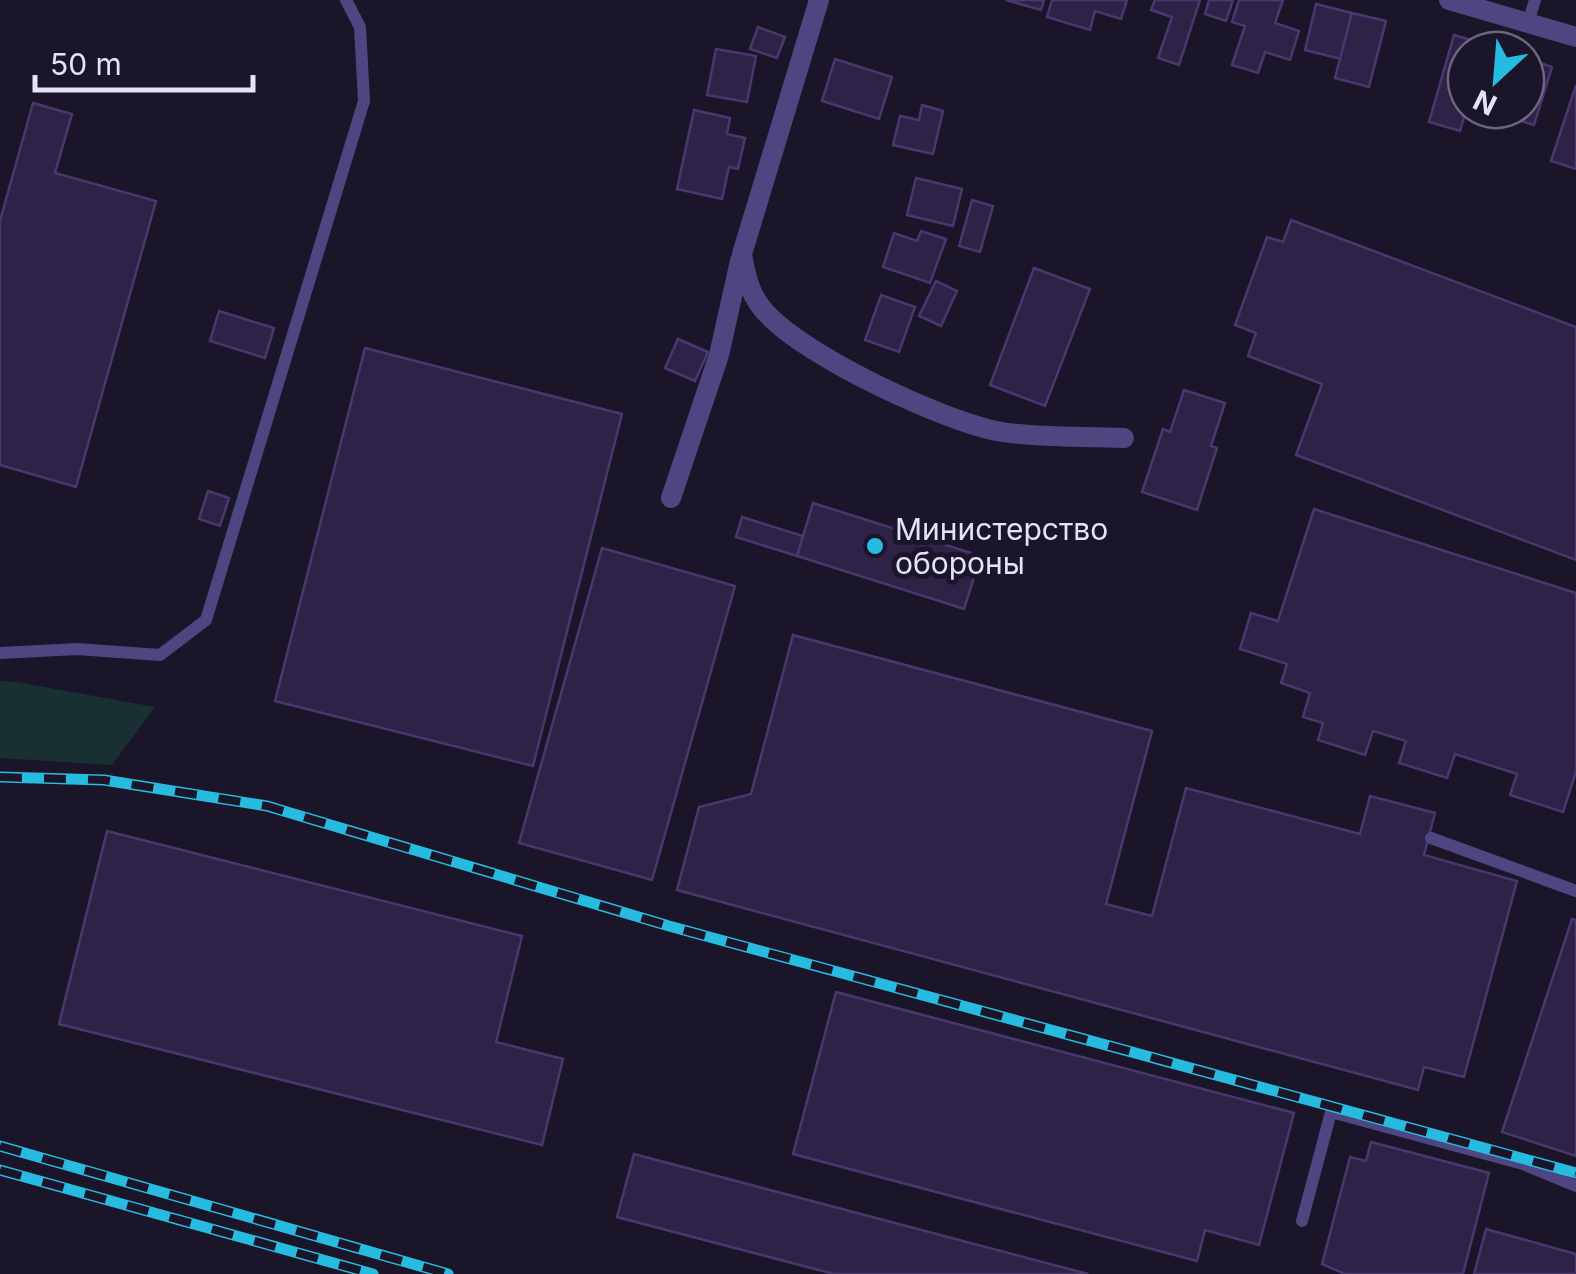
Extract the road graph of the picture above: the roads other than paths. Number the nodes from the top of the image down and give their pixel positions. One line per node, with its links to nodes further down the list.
1 (346, 0): 10 (lane)
2 (818, 0): 7 (street)
3 (1449, 0): 5 (street)
4 (1535, 0): 5 (lane)
5 (1528, 23): 6 (street)
6 (1576, 37)
7 (742, 254): 8 (street); 9 (street)
8 (1124, 438)
9 (671, 498)
10 (0, 653)
11 (1430, 838): 12 (lane)
12 (1576, 891)
13 (1576, 1186): 14 (lane)
14 (1302, 1221)

